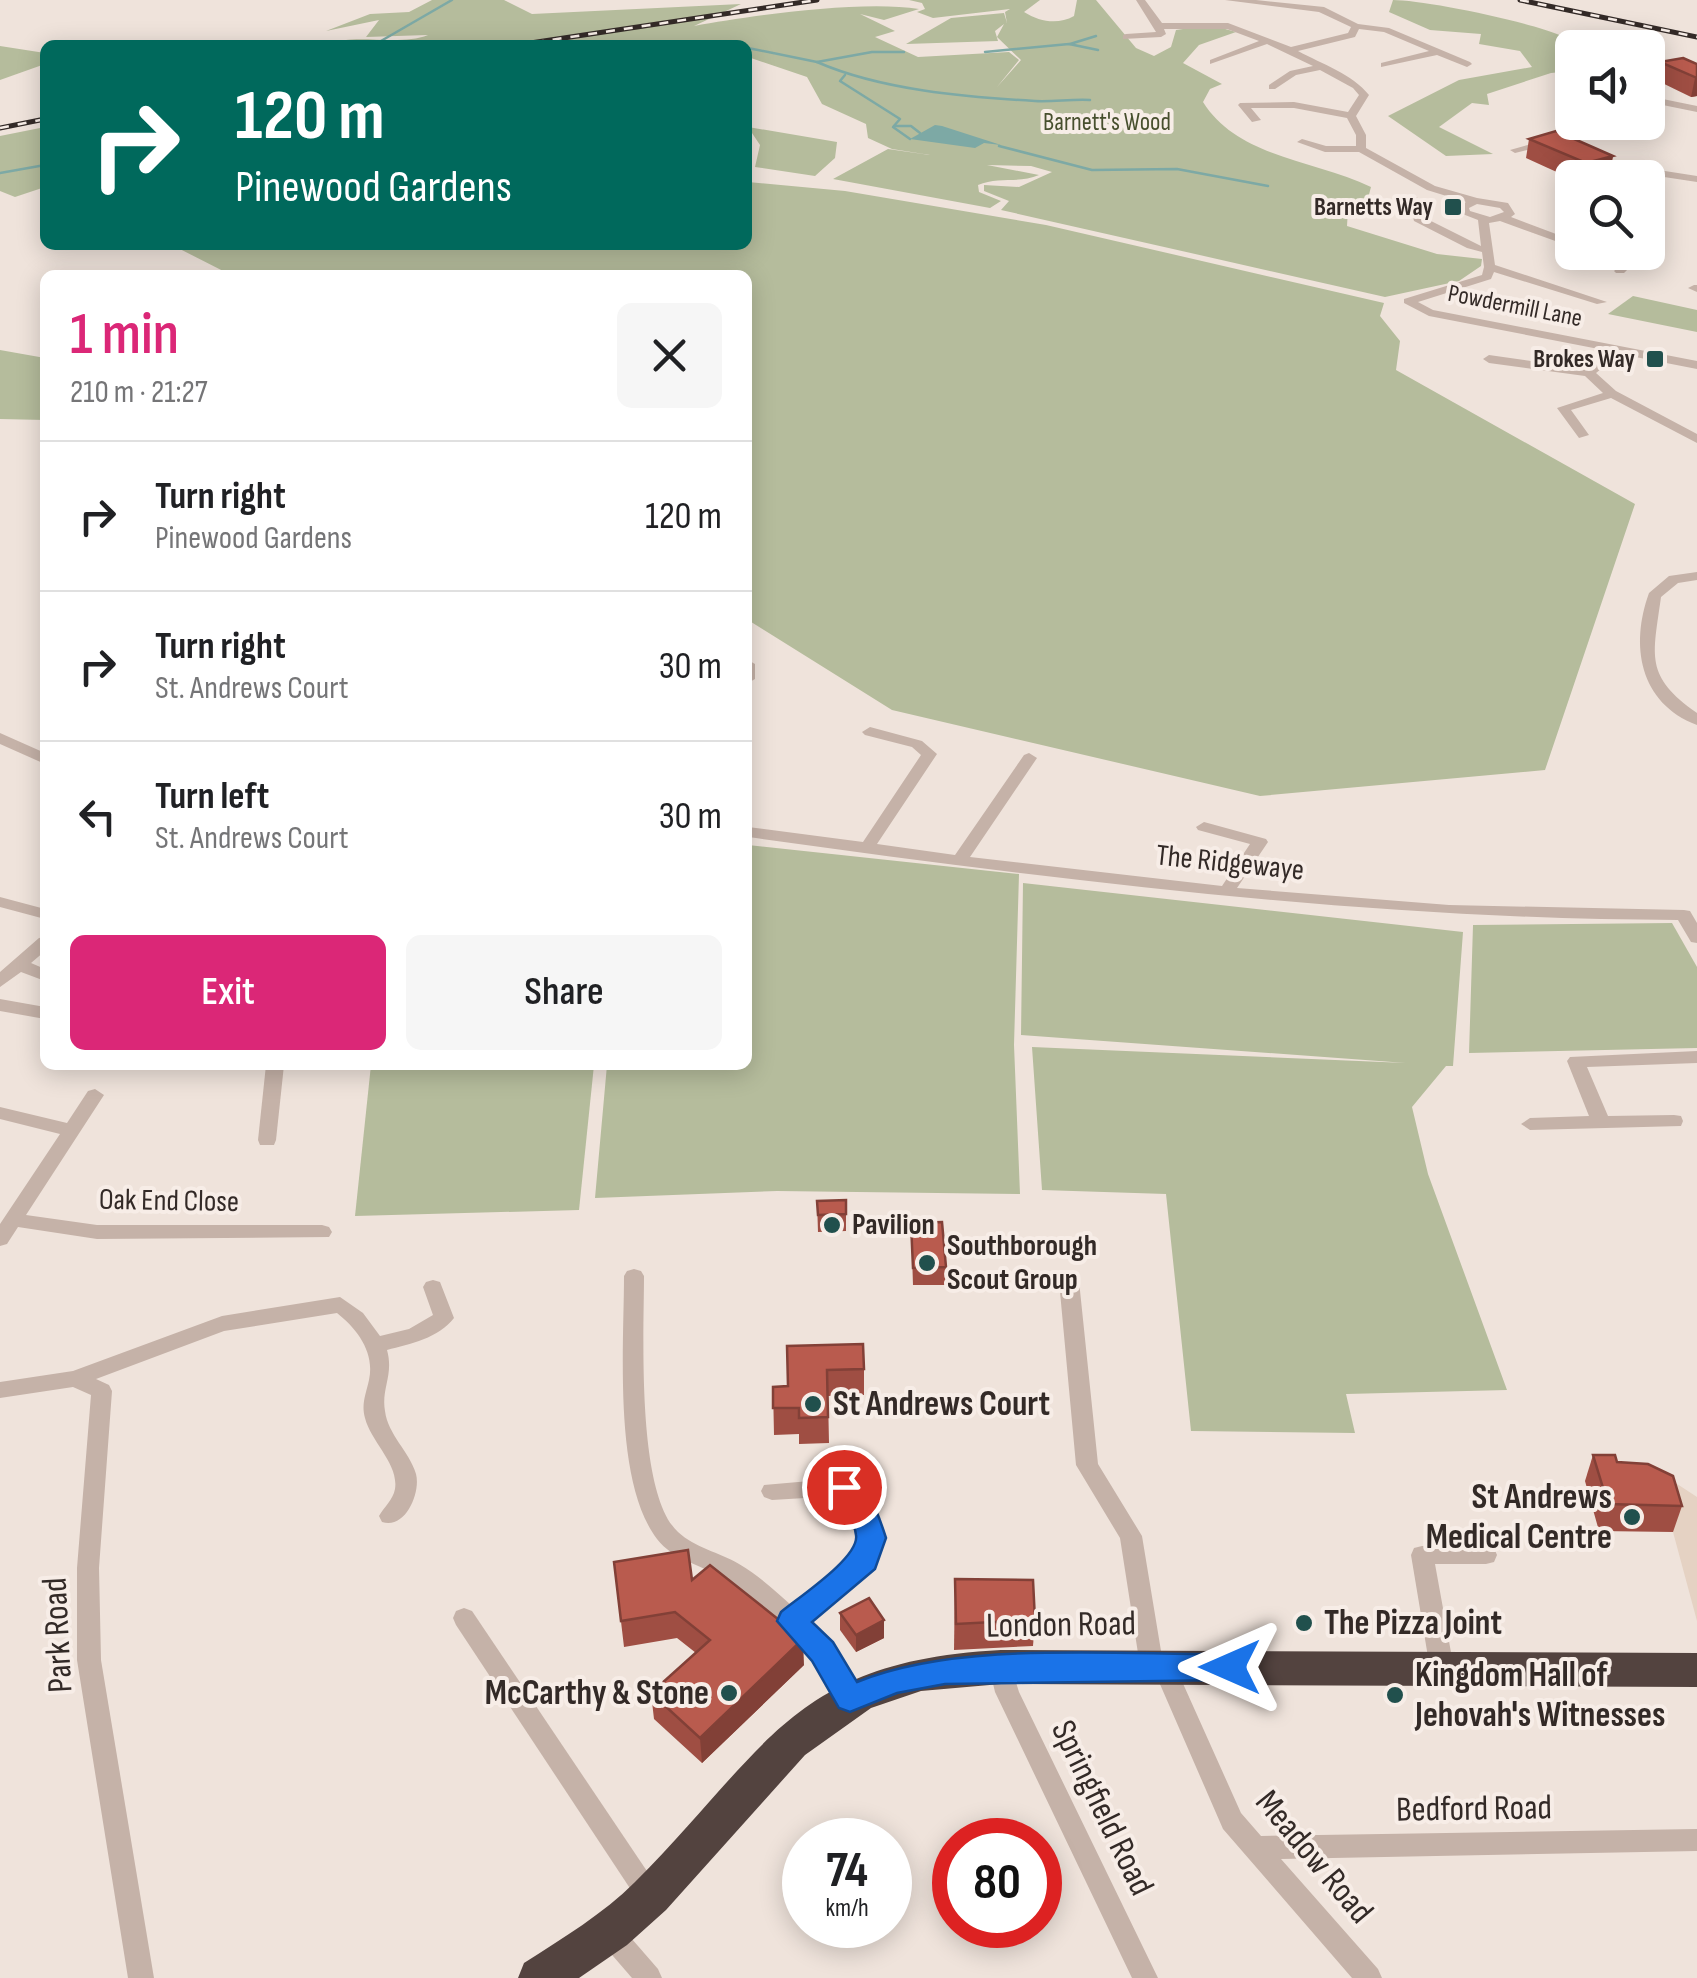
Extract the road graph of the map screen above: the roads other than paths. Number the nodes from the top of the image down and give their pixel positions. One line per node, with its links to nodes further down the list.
1 (1140, 0): 3 (street)
2 (1230, 0): 4 (street)
3 (1159, 26): 5 (street); 6 (street)
4 (1356, 26): 7 (street); 8 (street)
5 (1126, 37)
6 (1268, 41): 7 (street); 9 (street)
7 (1290, 50): 11 (street)
8 (1433, 53): 10 (street); 12 (street)
9 (1200, 59)
10 (1457, 63)
11 (1318, 68): 13 (street); 18 (street)
12 (1406, 68)
13 (1272, 87)
14 (1256, 90): 16 (street)
15 (1665, 102): 17 (street)
16 (1242, 104): 18 (street); 19 (street)
17 (1697, 109)
18 (1351, 116): 23 (street)
19 (1256, 120)
20 (1556, 140): 24 (street)
21 (1562, 140): 25 (street)
22 (1302, 142): 23 (street)
23 (1361, 149): 27 (street)
24 (1516, 150)
25 (1697, 179)
26 (1413, 198): 31 (street)
27 (1476, 202): 28 (street); 29 (street, Powdermill Lane)
28 (1504, 218): 29 (street); 30 (street)
29 (1483, 219): 31 (street, Powdermill Lane)
30 (1555, 238)
31 (1487, 250): 32 (street, Powdermill Lane)
32 (1490, 267): 33 (street); 34 (street, Powdermill Lane)
33 (1600, 302)
34 (1620, 349): 36 (street, Powdermill Lane); 37 (street)
35 (1489, 359): 37 (street)
36 (1697, 365)
37 (1589, 373): 38 (street)
38 (1612, 394): 39 (street); 40 (street)
39 (1583, 434)
40 (1697, 439)
41 (1697, 576): 42 (street)
42 (1697, 720)
43 (870, 732): 49 (street)
44 (0, 738): 45 (street)
45 (40, 757)
46 (1029, 758): 50 (street)
47 (1204, 826): 51 (street)
48 (752, 833): 49 (street, The Ridgewaye)
49 (866, 848): 50 (street, The Ridgewaye)
50 (960, 859): 51 (street, The Ridgewaye)
51 (1226, 892): 53 (street, The Ridgewaye)
52 (0, 902): 54 (street)
53 (1690, 910): 55 (street, The Ridgewaye)
54 (40, 913)
55 (1697, 938)
56 (40, 946): 57 (street)
57 (16, 964): 58 (street); 59 (street)
58 (40, 973)
59 (0, 981)
60 (0, 1005): 61 (street)
61 (40, 1012)
62 (1697, 1057): 67 (street)
63 (274, 1070): 70 (street)
64 (95, 1094): 69 (street)
65 (0, 1113): 69 (street)
66 (1674, 1121): 67 (street)
67 (1600, 1122): 68 (street)
68 (1530, 1124)
69 (73, 1131): 71 (street)
70 (266, 1140)
71 (15, 1220): 72 (street, Oak End Close); 73 (street)
72 (322, 1232)
73 (0, 1239)
74 (634, 1276): 84 (street)
75 (1069, 1280): 85 (street, Meadow Road)
76 (433, 1286): 77 (street)
77 (376, 1345): 78 (street); 81 (street)
78 (75, 1379): 79 (street); 94 (street, Park Road)
79 (0, 1390)
80 (772, 1491): 84 (street)
81 (390, 1516)
82 (1486, 1556): 87 (street)
83 (464, 1618): 92 (street)
84 (792, 1621): 89 (street)
85 (1158, 1666): 86 (highway, London Road); 87 (highway, London Road); 91 (street, Meadow Road)
86 (1001, 1667): 89 (highway, London Road); 97 (street, Springfield Road)
87 (1442, 1669): 88 (highway, London Road)
88 (1697, 1670)
89 (850, 1698): 92 (highway, London Road)
90 (1697, 1840): 91 (street, Bedford Road)
91 (1253, 1848): 98 (street, Meadow Road)
92 (650, 1898): 93 (highway, London Road)
93 (609, 1932): 95 (highway, London Road); 96 (street)
94 (141, 1978)
95 (540, 1978)
96 (649, 1978)
97 (1145, 1978)
98 (1369, 1978)

